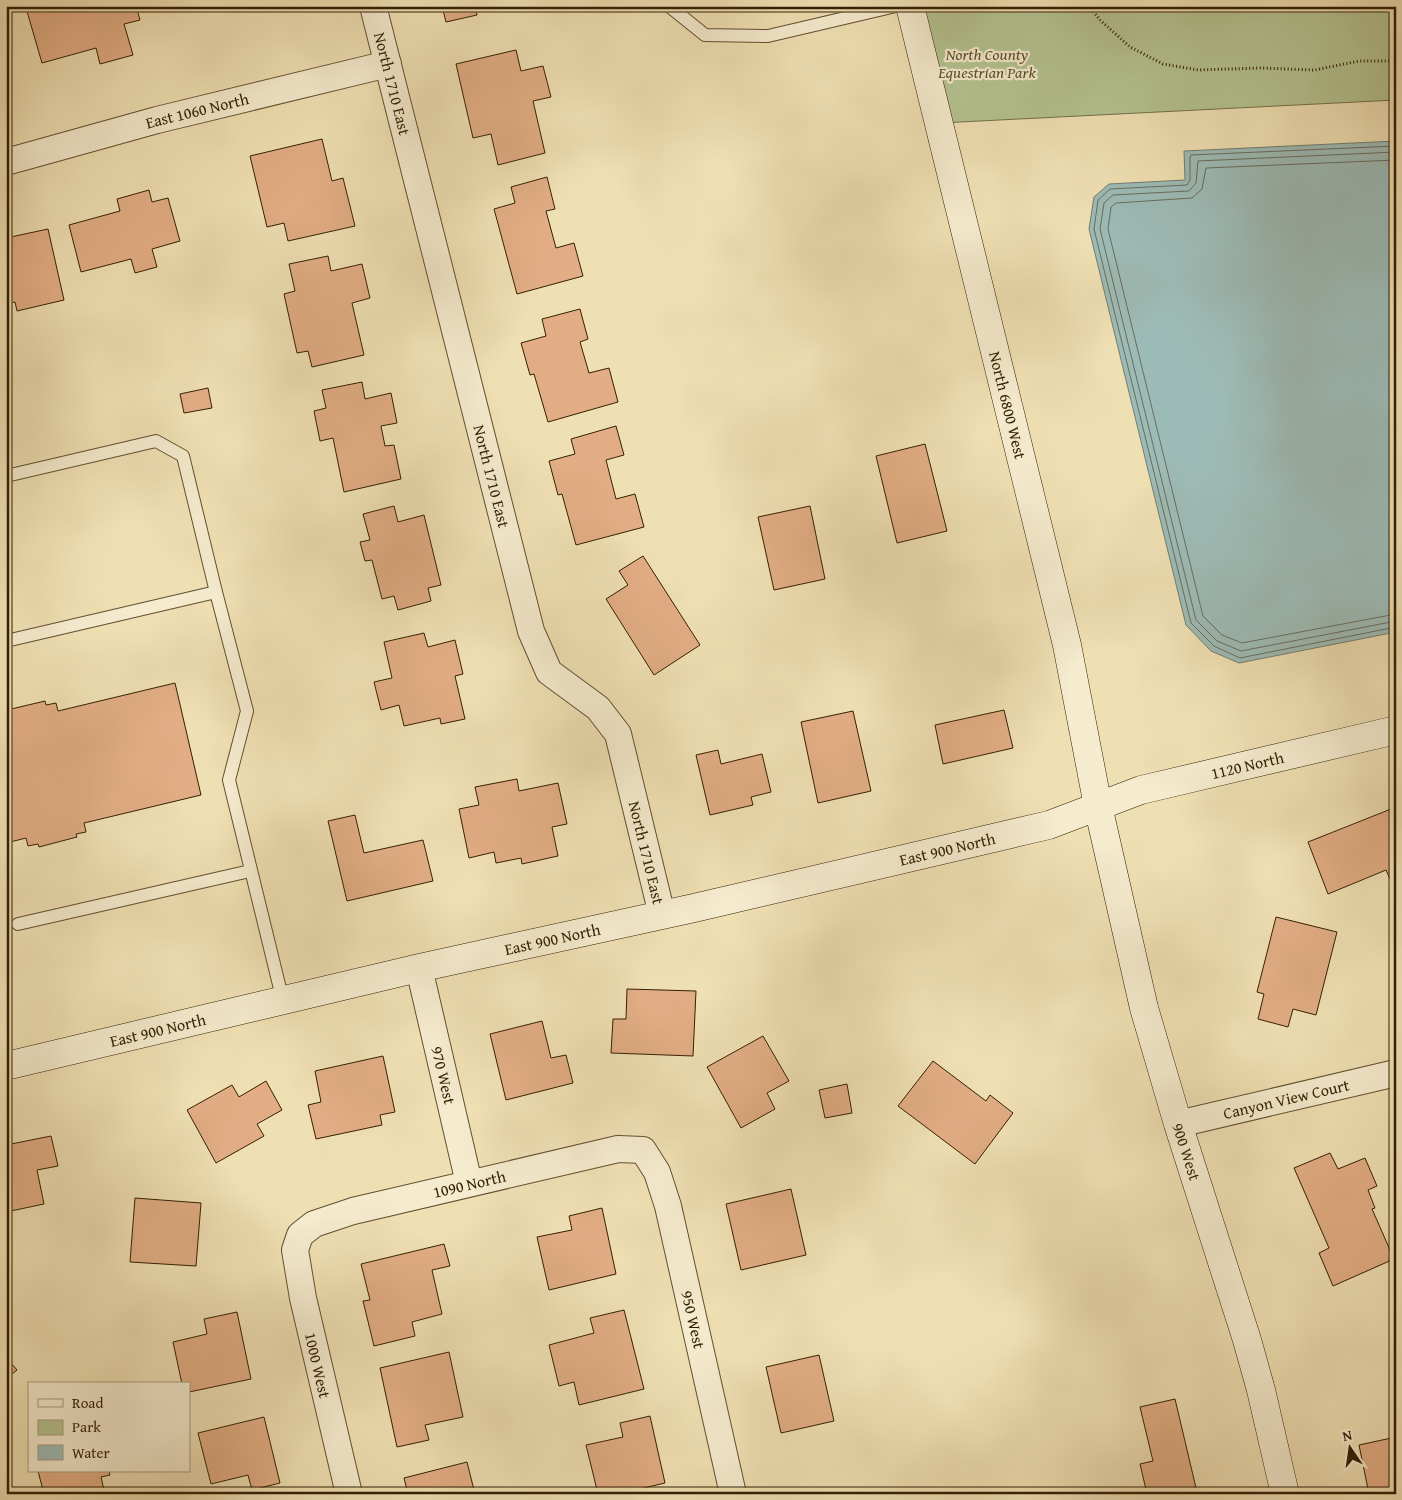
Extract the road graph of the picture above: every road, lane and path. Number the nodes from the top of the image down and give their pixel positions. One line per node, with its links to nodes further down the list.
1 (373, 6): 7 (street, North 1710 East)
2 (669, 6): 3 (lane)
3 (896, 6)
4 (910, 6): 13 (street, North 6800 West)
5 (1089, 6): 6 (path)
6 (1396, 61)
7 (388, 64): 8 (street, East 1060 North); 15 (street, North 1710 East)
8 (6, 162)
9 (6, 476): 10 (lane)
10 (216, 592): 11 (lane); 14 (lane)
11 (6, 641)
12 (1396, 730): 13 (street, 1120 North)
13 (1098, 806): 15 (street, East 900 North); 21 (street, 900 West)
14 (250, 870): 16 (lane); 18 (lane)
15 (662, 915): 17 (street, East 900 North)
16 (18, 924)
17 (419, 968): 18 (street, East 900 North); 23 (street, 970 West)
18 (283, 1000): 19 (street, East 900 North)
19 (6, 1066)
20 (1396, 1074): 21 (street, Canyon View Court)
21 (1178, 1124): 27 (street, 900 West)
22 (643, 1150): 23 (street, 1090 North); 26 (street, 950 West)
23 (469, 1183): 24 (street, 1090 North)
24 (300, 1235): 25 (street, 1000 West)
25 (349, 1494)
26 (733, 1494)
27 (1285, 1494)

